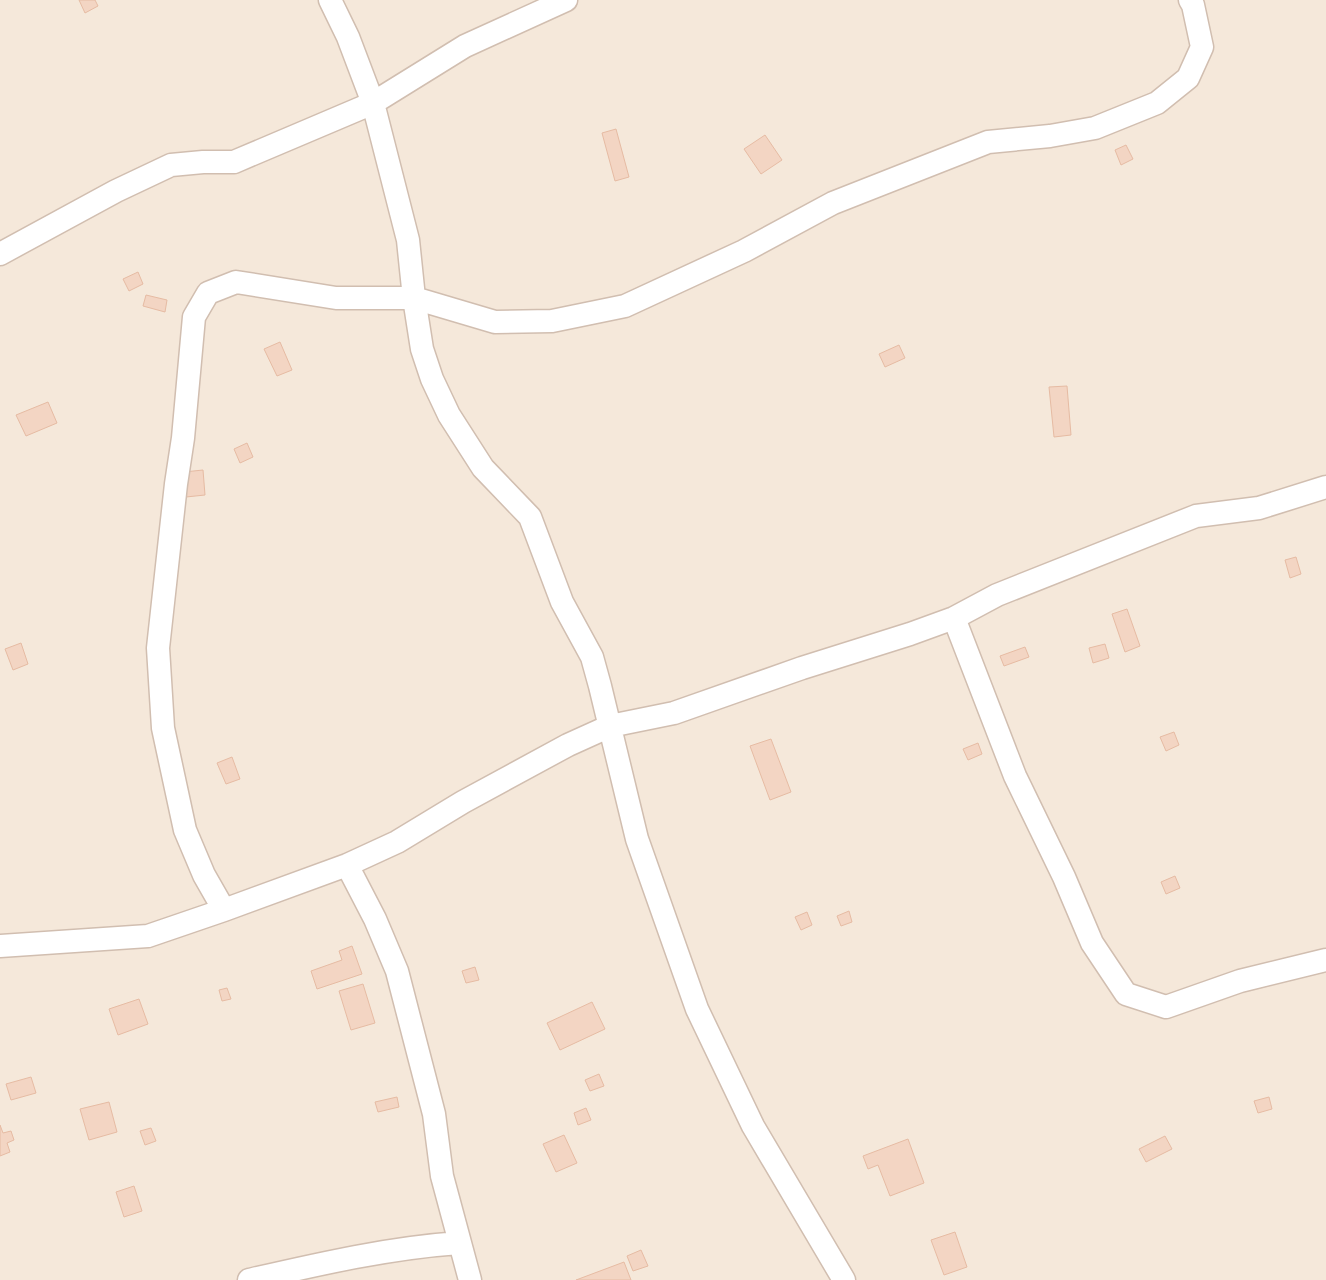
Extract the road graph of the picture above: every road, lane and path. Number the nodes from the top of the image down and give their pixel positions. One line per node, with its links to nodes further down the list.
1 (330, 0): 4 (street)
2 (566, 0): 4 (street)
3 (1190, 0): 6 (street)
4 (373, 103): 5 (street); 6 (street)
5 (0, 254)
6 (414, 298): 9 (street); 11 (street)
7 (1326, 487): 8 (street)
8 (954, 618): 9 (street); 13 (street)
9 (610, 726): 10 (street); 17 (street)
10 (347, 865): 11 (street); 14 (street)
11 (224, 910): 12 (street)
12 (0, 946)
13 (1326, 960)
14 (459, 1243): 15 (street); 16 (street)
15 (249, 1280)
16 (470, 1280)
17 (844, 1280)

